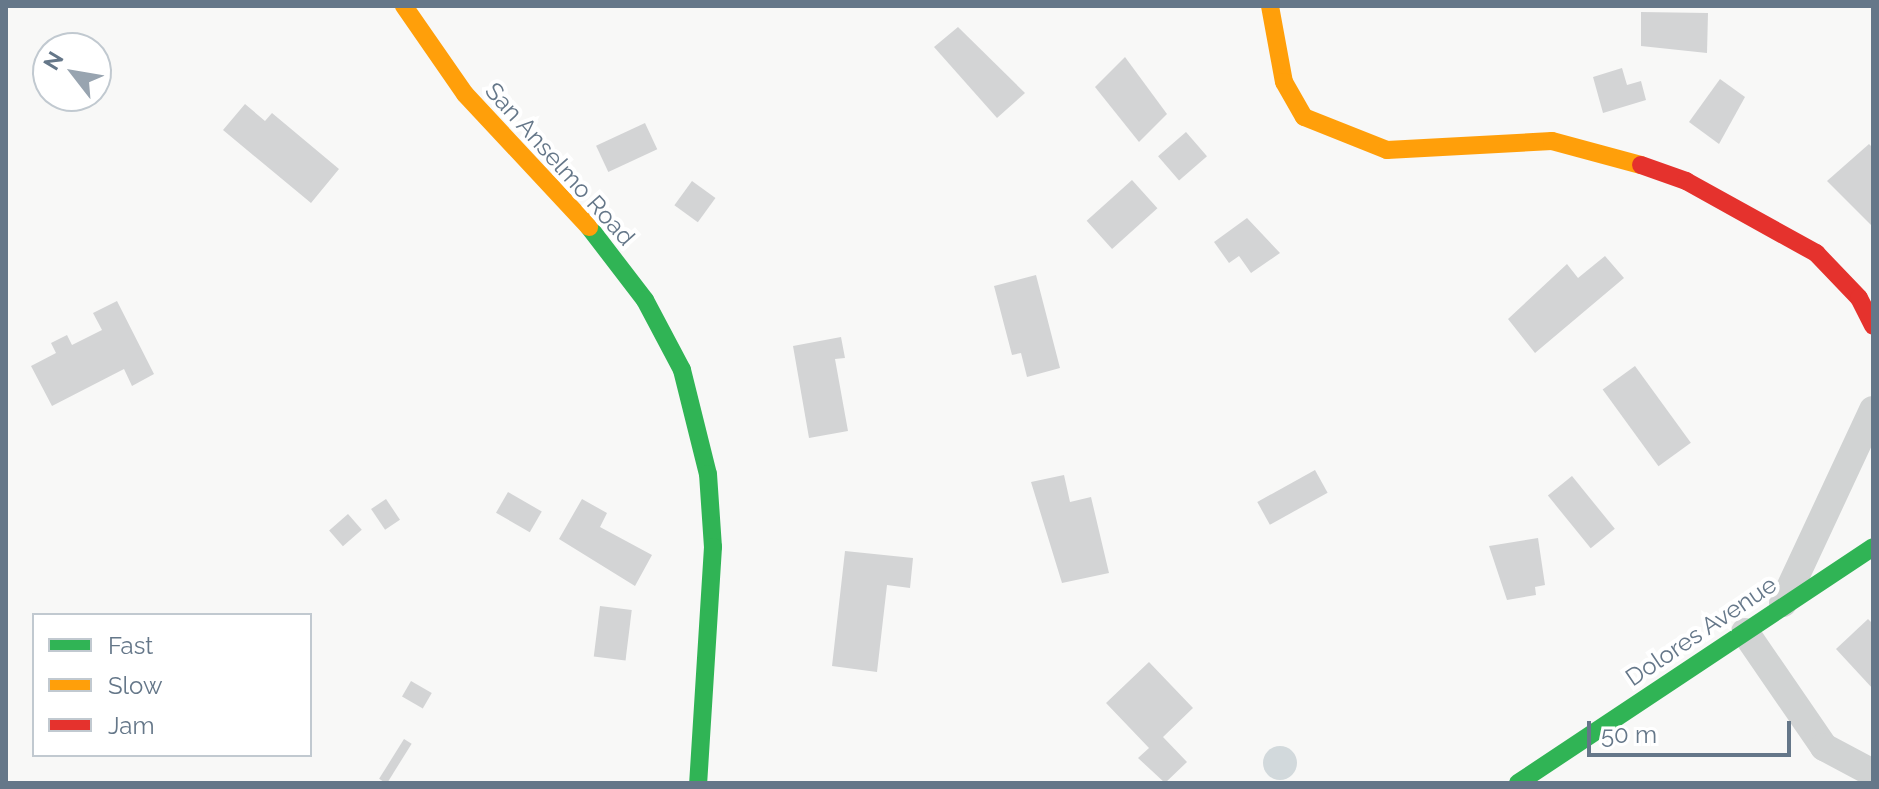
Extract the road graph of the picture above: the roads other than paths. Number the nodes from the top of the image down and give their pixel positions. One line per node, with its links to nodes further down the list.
1 (404, 6): 9 (street, San Anselmo Road)
2 (1270, 6): 3 (street)
3 (1873, 326)
4 (1873, 410): 6 (street)
5 (1873, 547): 6 (street, Dolores Avenue)
6 (1783, 603): 7 (street, Dolores Avenue)
7 (1745, 632): 8 (street); 10 (street, Dolores Avenue)
8 (1873, 773)
9 (698, 783)
10 (1518, 783)

